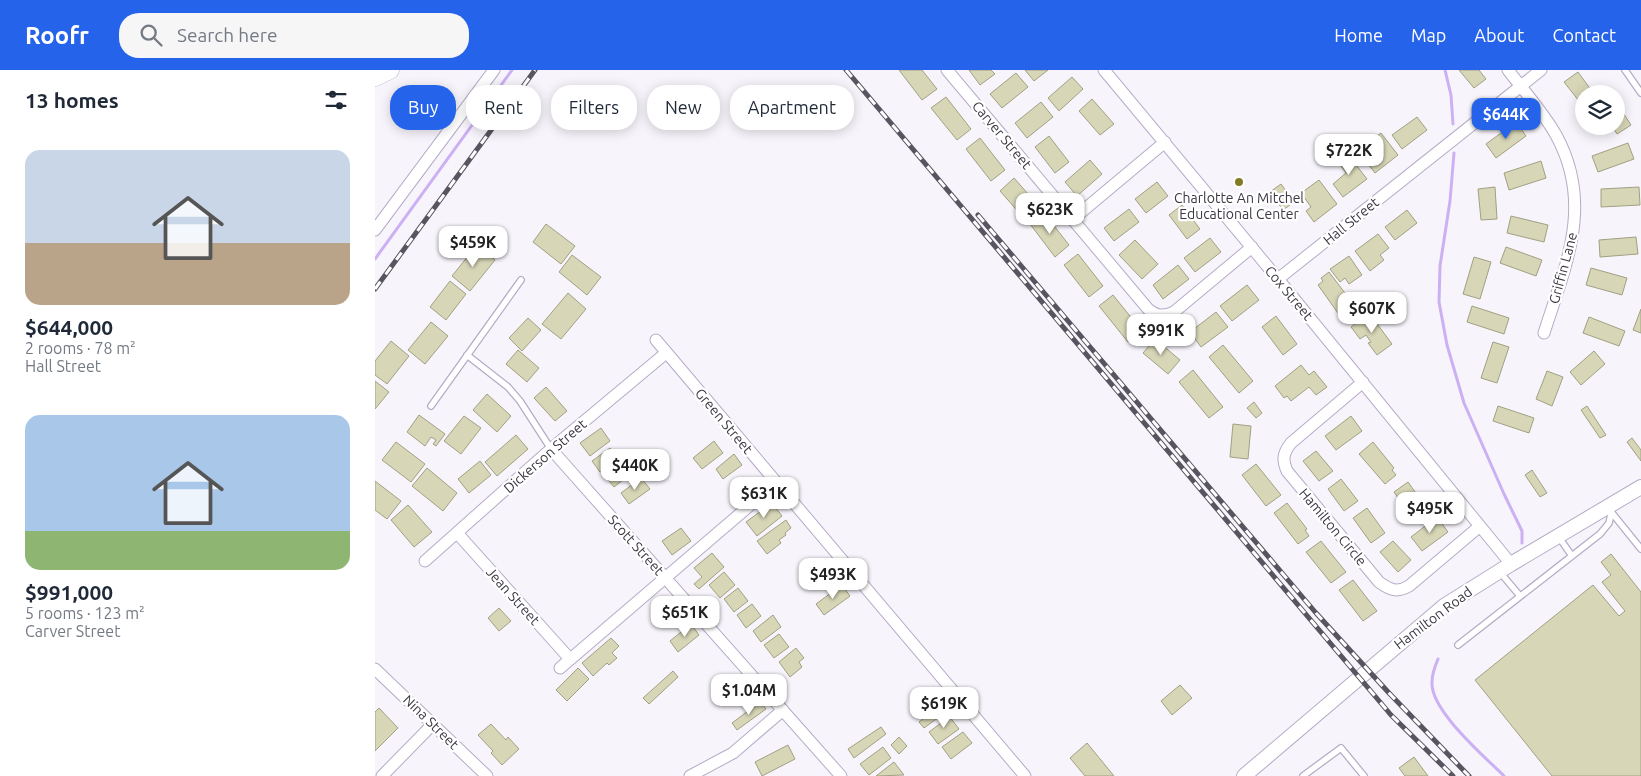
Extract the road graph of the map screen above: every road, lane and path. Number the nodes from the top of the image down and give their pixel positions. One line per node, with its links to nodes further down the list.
1 (390, 70): 8 (main road)
2 (494, 70): 13 (street)
3 (947, 70): 12 (street, Carver Street)
4 (1104, 70): 11 (street, Cox Street)
5 (1508, 70): 9 (street, Griffin Lane)
6 (1541, 70): 9 (street, Hall Street)
7 (1625, 70): 10 (lane)
8 (375, 78)
9 (1520, 86): 15 (street, Hall Street); 17 (street, Griffin Lane)
10 (1641, 93)
11 (1165, 142): 12 (street); 14 (street, Cox Street)
12 (1073, 219): 14 (street, Carver Street)
13 (375, 230)
14 (1251, 247): 15 (street, Cox Street)
15 (1278, 279): 21 (street, Cox Street)
16 (521, 280): 20 (lane)
17 (1544, 333)
18 (656, 340): 19 (street, Green Street)
19 (666, 353): 23 (street, Dickerson Street); 24 (street, Green Street)
20 (467, 355): 22 (lane); 23 (lane)
21 (1363, 382): 27 (street, Cox Street); 27 (street, Hamilton Circle)
22 (431, 406)
23 (551, 449): 28 (street, Dickerson Street); 34 (street, Scott Street)
24 (776, 483): 34 (street); 46 (street, Green Street)
25 (1641, 487): 26 (street, Hamilton Road)
26 (1613, 508): 29 (street, Hamilton Road); 30 (lane); 31 (lane)
27 (1480, 526): 33 (street, Cox Street)
28 (457, 533): 32 (street, Dickerson Street); 37 (street, Jean Street)
29 (1558, 536): 31 (lane); 33 (street, Hamilton Road)
30 (1641, 549)
31 (1572, 556): 35 (lane)
32 (425, 561)
33 (1505, 568): 35 (lane); 47 (street, Hamilton Road)
34 (665, 578): 37 (street); 40 (street, Scott Street)
35 (1521, 596): 36 (lane)
36 (1458, 645)
37 (570, 660): 38 (street)
38 (560, 668)
39 (375, 669): 41 (street, Nina Street)
40 (783, 710): 44 (street); 45 (street, Scott Street)
41 (433, 724): 42 (street); 43 (street, Nina Street)
42 (382, 776)
43 (487, 776)
44 (689, 776)
45 (841, 776)
46 (1025, 776)
47 (1244, 776)
48 (1303, 776): 49 (lane)
49 (1365, 776)

